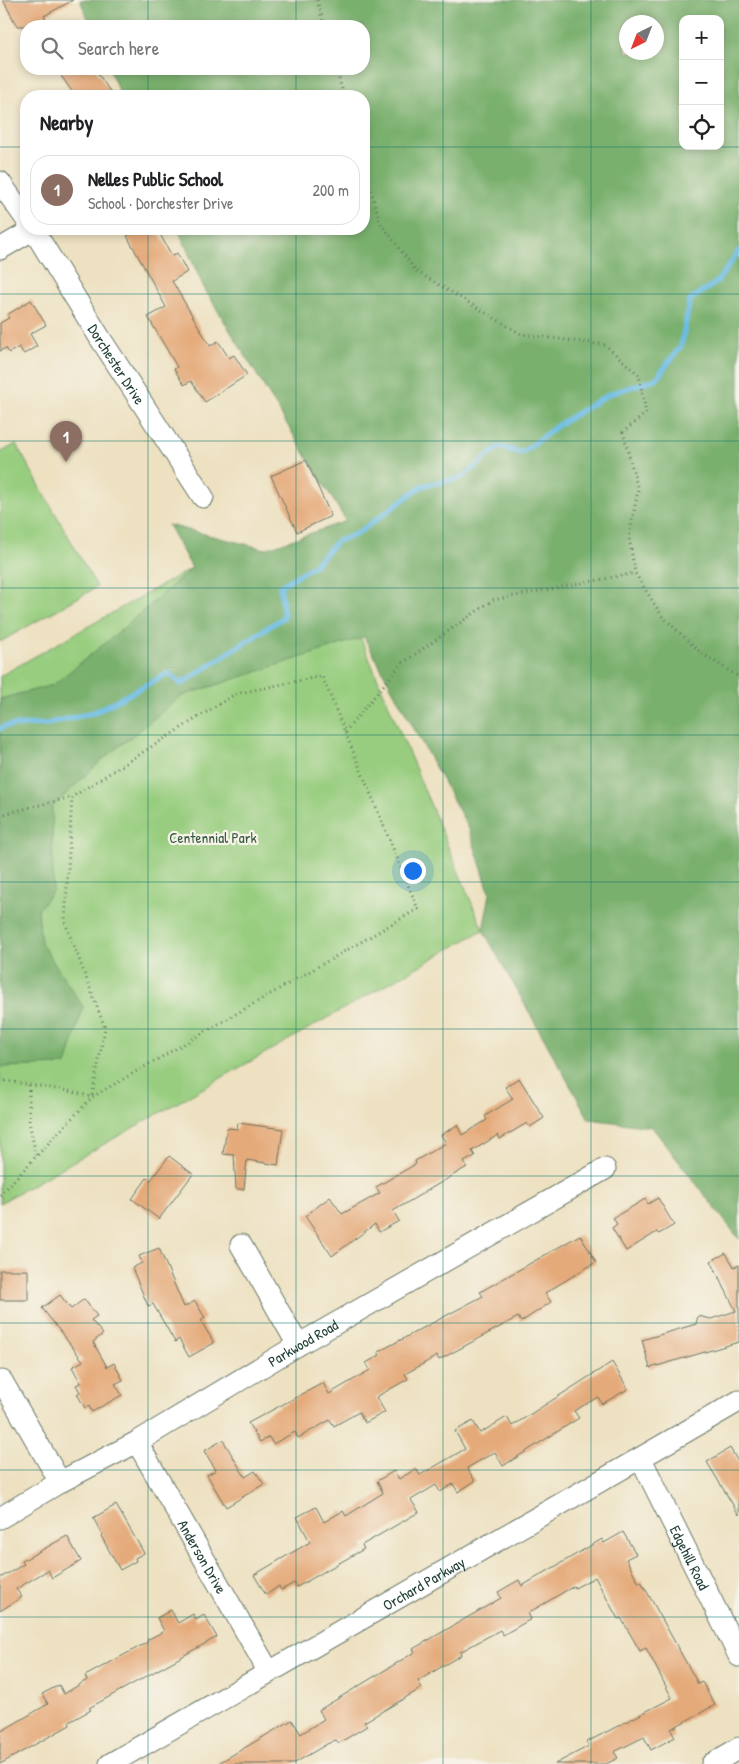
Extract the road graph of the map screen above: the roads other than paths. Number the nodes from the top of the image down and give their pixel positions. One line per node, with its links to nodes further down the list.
1 (0, 182): 2 (street)
2 (20, 210)
3 (23, 235): 5 (street)
4 (37, 235): 6 (street, Dorchester Drive)
5 (0, 249)
6 (203, 497)
7 (605, 1168): 9 (street, Parkwood Road)
8 (241, 1245): 9 (street)
9 (298, 1345): 12 (street, Parkwood Road)
10 (2, 1381): 14 (street)
11 (739, 1401): 13 (street, Orchard Parkway)
12 (138, 1442): 14 (street, Parkwood Road); 17 (street, Anderson Drive)
13 (641, 1459): 16 (street, Edgehill Road); 17 (street, Orchard Parkway)
14 (60, 1482): 15 (street, Parkwood Road)
15 (0, 1518)
16 (739, 1656)
17 (268, 1672): 19 (street, Orchard Parkway)
18 (739, 1748): 20 (street)
19 (110, 1764)
20 (712, 1764)

